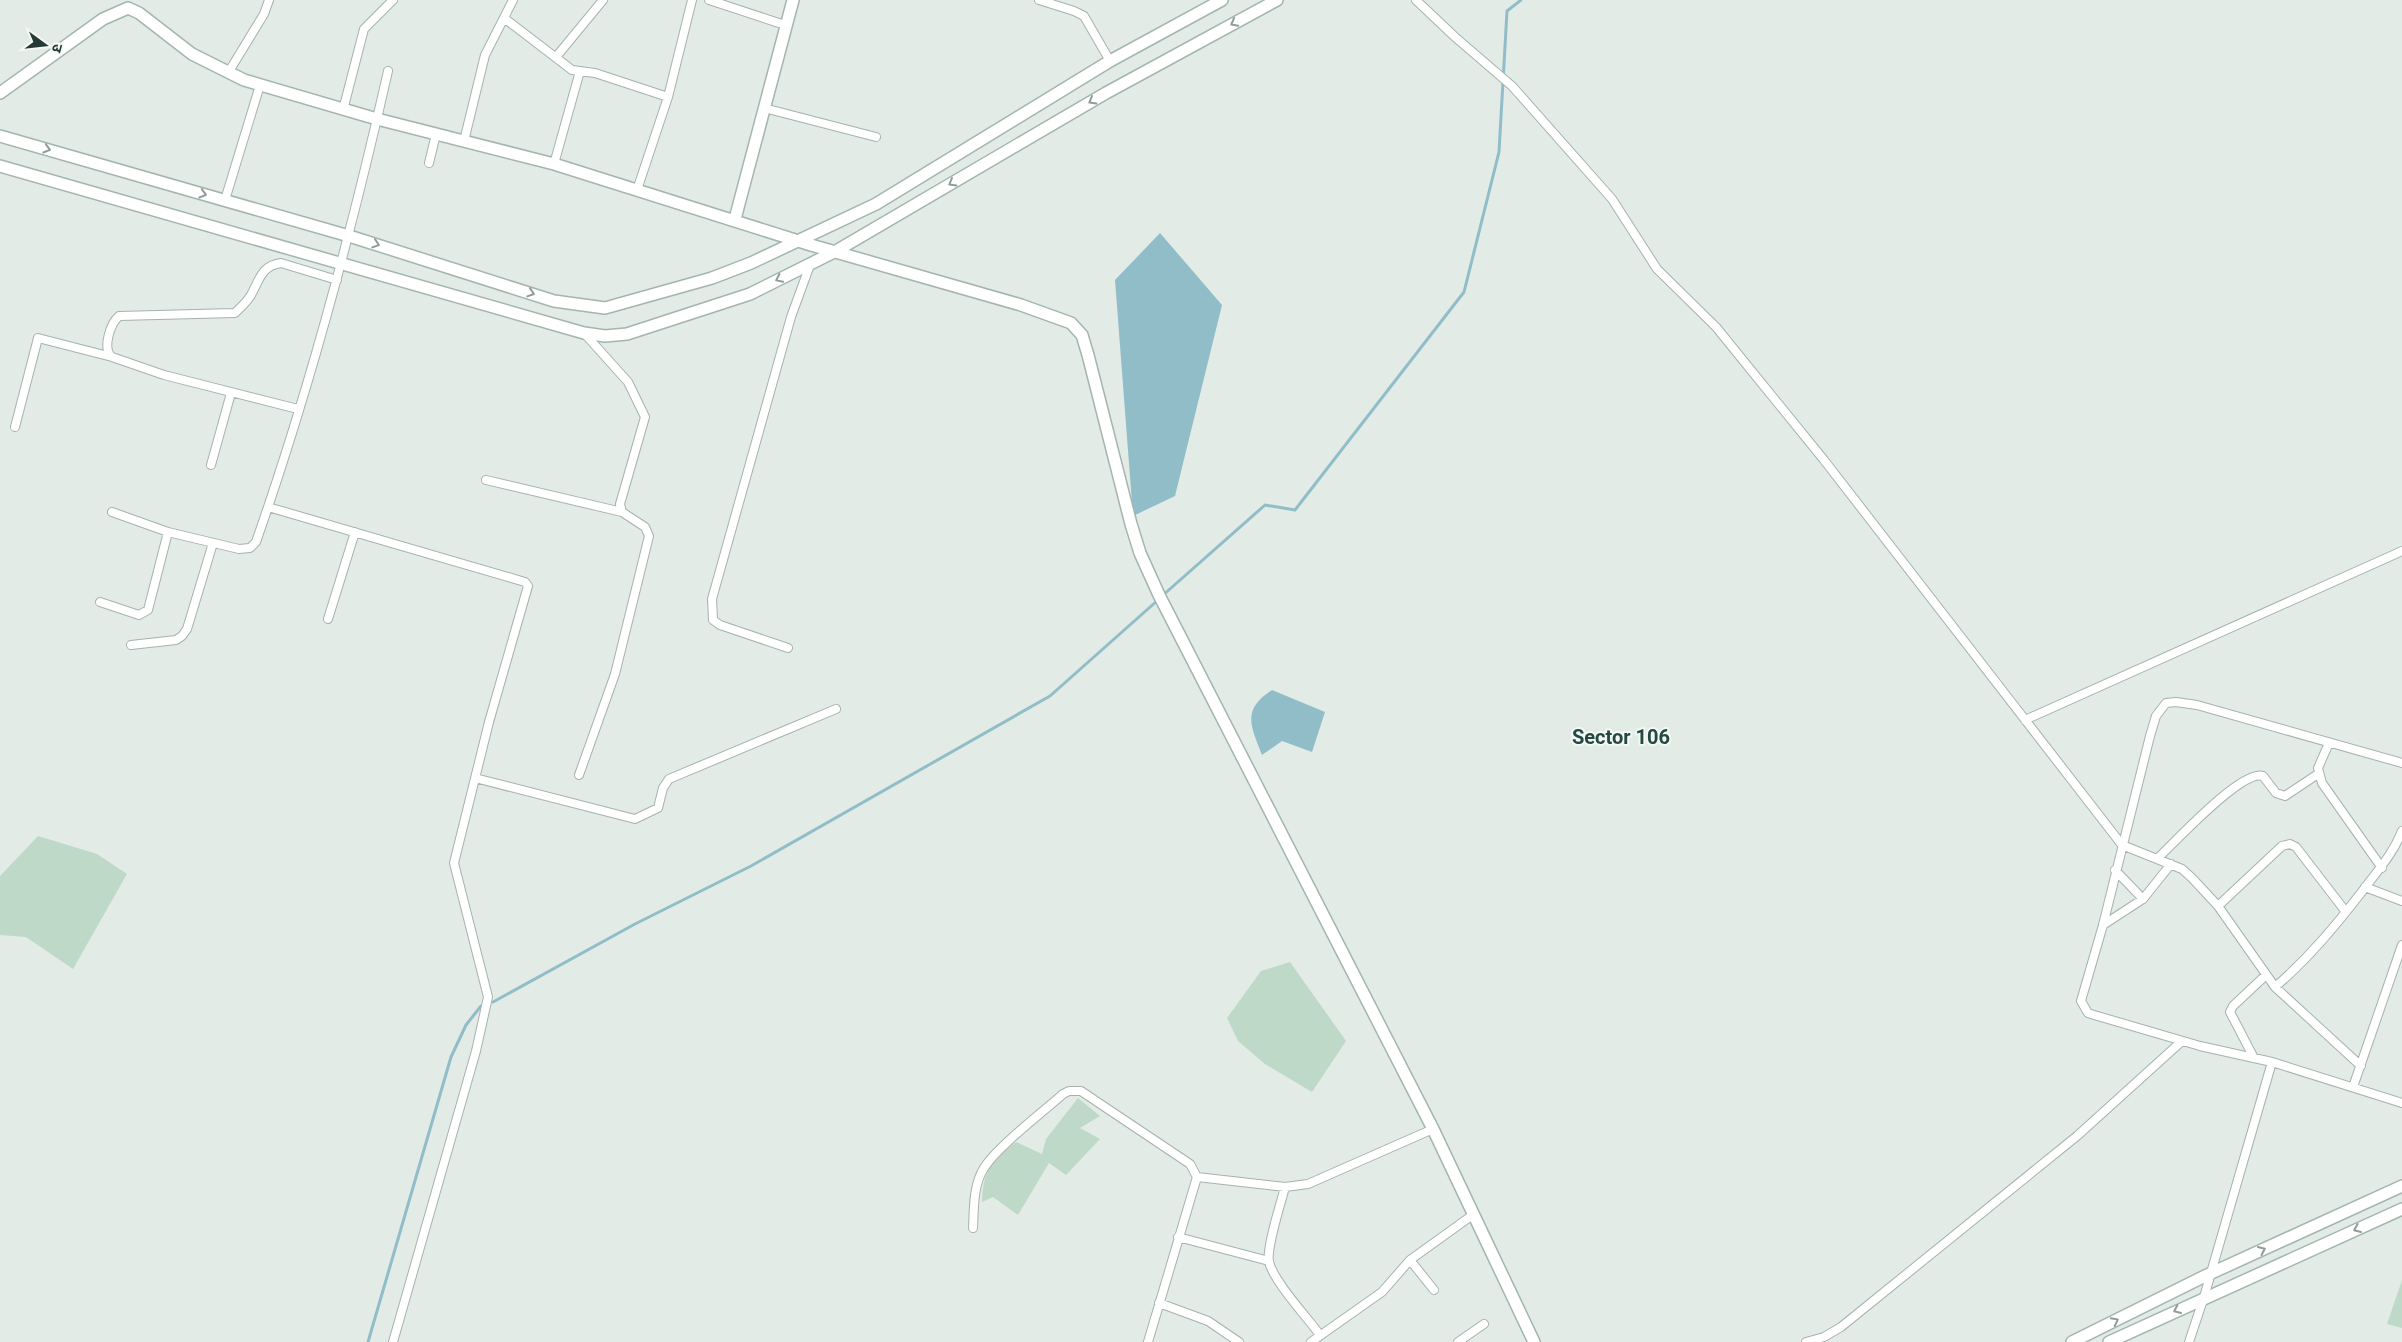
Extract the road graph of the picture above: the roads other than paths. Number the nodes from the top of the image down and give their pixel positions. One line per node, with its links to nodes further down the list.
1 (269, 0): 20 (street)
2 (393, 0): 25 (street)
3 (514, 0): 14 (street)
4 (603, 0): 16 (street)
5 (692, 0): 23 (street)
6 (709, 0): 12 (street)
7 (793, 0): 15 (street)
8 (1039, 0): 17 (street)
9 (1222, 0): 17 (street)
10 (1277, 0): 39 (street, one-way to 39)
11 (1416, 0): 62 (street)
12 (733, 3): 15 (street)
13 (129, 4): 20 (street); 22 (street)
14 (504, 18): 16 (street); 30 (street)
15 (785, 25): 24 (street)
16 (556, 57): 19 (street)
17 (1110, 61): 38 (street)
18 (388, 71): 26 (street)
19 (580, 71): 23 (street); 32 (street)
20 (228, 73): 21 (street)
21 (260, 85): 25 (street); 35 (street)
22 (0, 93)
23 (668, 97): 34 (street)
24 (764, 108): 29 (street); 36 (street)
25 (343, 110): 26 (street)
26 (377, 120): 27 (street); 37 (street)
27 (436, 134): 30 (street); 31 (street)
28 (0, 136): 35 (street, one-way to 35)
29 (876, 137)
30 (464, 141): 32 (street)
31 (429, 164)
32 (554, 164): 34 (street)
33 (0, 166): 40 (street)
34 (638, 190): 36 (street)
35 (225, 200): 37 (street)
36 (735, 220): 38 (street)
37 (349, 236): 38 (street, one-way to 38); 40 (street)
38 (799, 241): 39 (street)
39 (836, 251): 41 (street); 89 (street)
40 (341, 265): 42 (street); 43 (street)
41 (810, 265): 43 (street, one-way to 43); 60 (street)
42 (337, 280): 44 (street); 46 (street)
43 (584, 333): 52 (street)
44 (112, 357): 45 (street); 47 (street)
45 (231, 393): 46 (street); 48 (street)
46 (298, 409): 50 (street)
47 (15, 427)
48 (211, 465)
49 (486, 480): 52 (street)
50 (268, 507): 54 (street); 55 (street)
51 (112, 512): 53 (street)
52 (622, 512): 66 (street)
53 (168, 532): 55 (street); 57 (street)
54 (355, 532): 58 (street); 67 (street)
55 (213, 543): 59 (street)
56 (2402, 551): 62 (street)
57 (100, 602)
58 (328, 619)
59 (131, 645)
60 (788, 648)
61 (836, 709): 67 (street)
62 (2025, 720): 69 (street)
63 (2329, 743): 64 (street); 65 (street); 69 (street)
64 (2402, 763)
65 (2318, 774): 70 (street); 72 (street)
66 (579, 775)
67 (475, 778): 105 (street)
68 (2402, 831): 72 (street)
69 (2122, 845): 70 (street); 73 (street)
70 (2158, 858): 71 (street)
71 (2171, 864): 75 (street); 77 (street)
72 (2382, 868): 74 (street)
73 (2115, 870): 75 (street); 79 (street)
74 (2365, 887): 76 (street); 78 (street)
75 (2143, 899): 79 (street)
76 (2402, 901)
77 (2218, 906): 78 (street); 81 (street)
78 (2346, 912): 82 (street)
79 (2103, 925): 83 (street)
80 (2402, 945): 86 (street)
81 (2266, 975): 82 (street); 84 (street)
82 (2275, 987): 86 (street)
83 (2182, 1041): 84 (street); 111 (street)
84 (2254, 1058): 85 (street)
85 (2272, 1062): 87 (street); 99 (street)
86 (2361, 1066): 87 (street)
87 (2353, 1087): 88 (street)
88 (2402, 1103)
89 (1433, 1129): 92 (street); 94 (street)
90 (1197, 1177): 92 (street); 95 (street); 96 (street)
91 (2402, 1186): 99 (street, one-way to 91)
92 (1285, 1187): 98 (street)
93 (2402, 1209): 101 (street, one-way to 101)
94 (1474, 1214): 97 (street); 110 (street)
95 (973, 1228)
96 (1178, 1237): 98 (street); 102 (street)
97 (1410, 1260): 100 (street); 104 (street)
98 (1269, 1261): 104 (street)
99 (2210, 1274): 101 (street); 112 (street, one-way to 99)
100 (1434, 1290)
101 (2204, 1297): 113 (street, one-way to 113); 114 (street)
102 (1159, 1303): 106 (street); 107 (street)
103 (1484, 1324): 109 (street)
104 (1320, 1335): 108 (street)
105 (393, 1342)
106 (1148, 1342)
107 (1239, 1342)
108 (1311, 1342)
109 (1458, 1342)
110 (1534, 1342)
111 (1806, 1342)
112 (2072, 1342)
113 (2109, 1342)
114 (2188, 1342)

